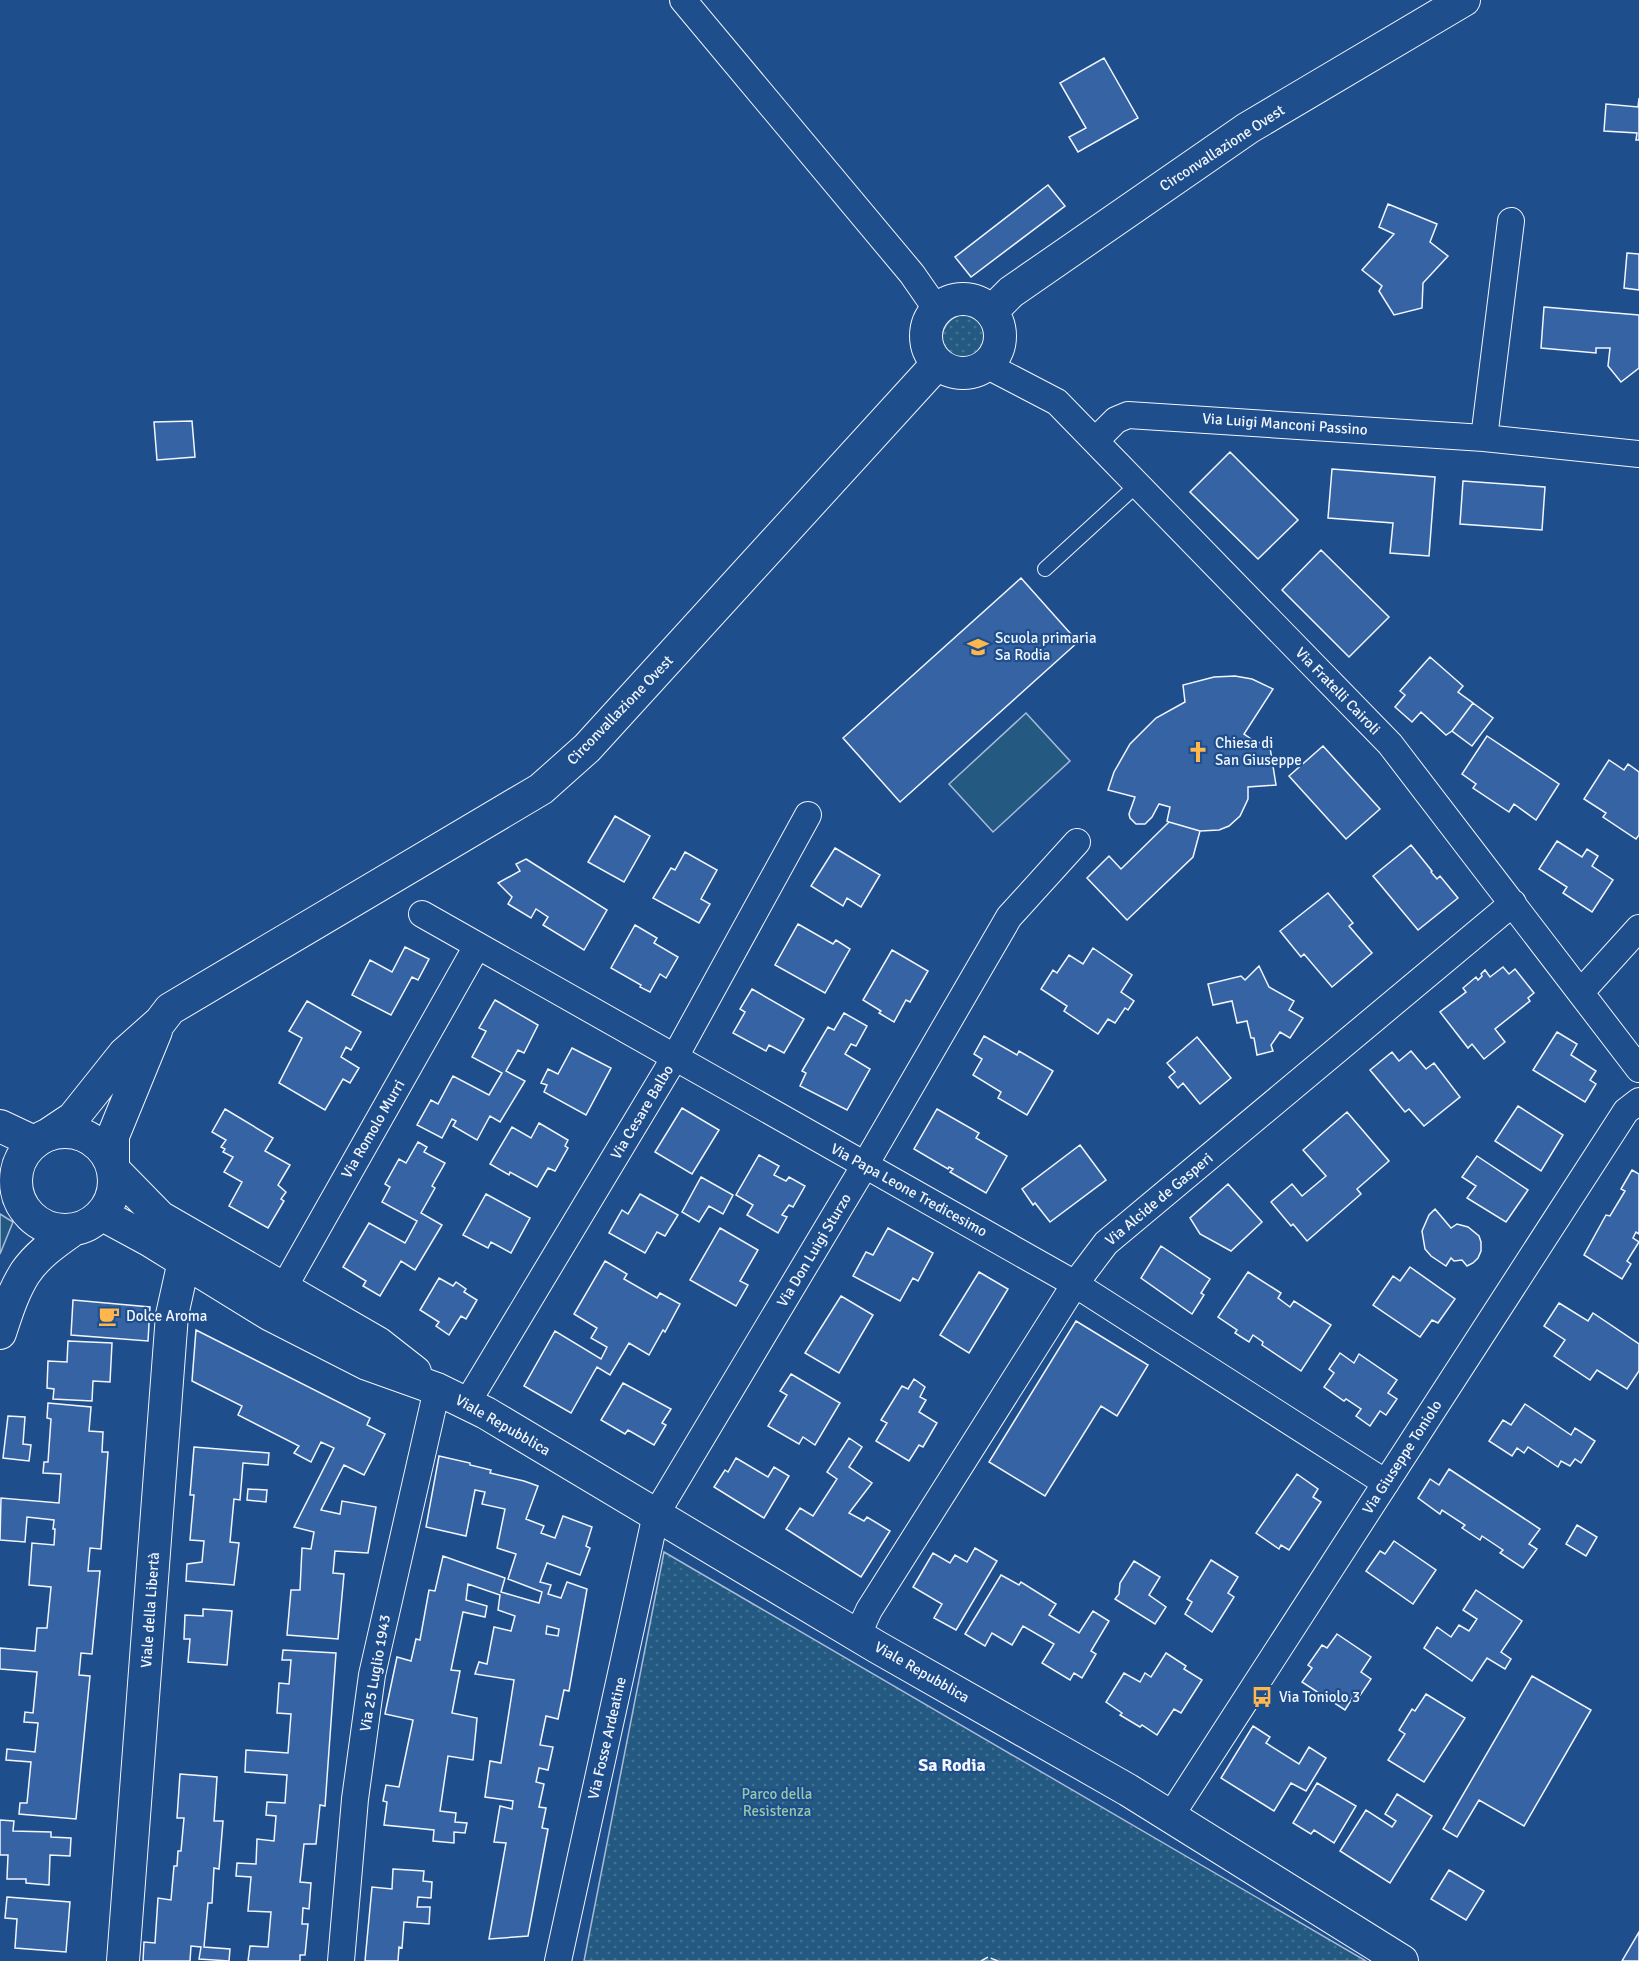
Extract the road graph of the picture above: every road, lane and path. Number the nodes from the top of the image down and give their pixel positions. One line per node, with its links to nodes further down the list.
1 (683, 0): 4 (street)
2 (1464, 0): 5 (street, Circonvallazione Ovest)
3 (1511, 221): 8 (street)
4 (937, 310): 5 (street); 6 (street)
5 (991, 312): 7 (street)
6 (939, 363): 7 (street); 20 (street, Circonvallazione Ovest)
7 (986, 365): 9 (street, Via Fratelli Cairoli)
8 (1484, 438): 9 (street, Via Luigi Manconi Passino); 10 (street, Via Luigi Manconi Passino)
9 (1095, 441): 11 (street, Via Fratelli Cairoli)
10 (1639, 454)
11 (1138, 484): 12 (lane); 15 (street, Via Fratelli Cairoli)
12 (1045, 568)
13 (808, 815): 21 (street, Via Cesare Balbo)
14 (1077, 842): 26 (street, Via Don Luigi Sturzo)
15 (1513, 903): 19 (street, Via Fratelli Cairoli); 33 (street, Via Alcide de Gasperi)
16 (422, 914): 18 (street, Via Papa Leone Tredicesimo)
17 (1639, 928): 19 (street)
18 (477, 946): 21 (street, Via Papa Leone Tredicesimo); 34 (street, Via Romolo Murri)
19 (1581, 992): 22 (street, Via Fratelli Cairoli)
20 (165, 1016): 25 (street, Circonvallazione Ovest); 27 (street)
21 (675, 1057): 26 (street, Via Papa Leone Tredicesimo); 37 (street, Via Cesare Balbo)
22 (1639, 1069)
23 (1639, 1101): 38 (street, Via Giuseppe Toniolo)
24 (0, 1126): 25 (street)
25 (42, 1138): 27 (street); 28 (street)
26 (865, 1165): 33 (street, Via Papa Leone Tredicesimo); 39 (street, Via Don Luigi Sturzo)
27 (113, 1169): 29 (street); 34 (street, Viale Repubblica)
28 (12, 1182): 30 (street); 32 (street)
29 (101, 1214): 30 (street); 31 (street, Viale Repubblica)
30 (73, 1230): 32 (street)
31 (184, 1261): 34 (street, Viale Repubblica); 42 (street, Viale della Libertà)
32 (26, 1271): 35 (street)
33 (1075, 1284): 38 (street, Via Papa Leone Tredicesimo); 40 (street, Via Alcide de Gasperi)
34 (276, 1301): 36 (street, Viale Repubblica)
35 (0, 1333)
36 (437, 1389): 37 (street, Viale Repubblica); 43 (street, Via 25 Luglio 1943)
37 (467, 1403): 39 (street, Viale Repubblica)
38 (1386, 1483): 41 (street, Via Giuseppe Toniolo)
39 (656, 1514): 40 (street, Viale Repubblica); 44 (street, Via Fosse Ardeatine)
40 (858, 1634): 41 (street, Viale Repubblica)
41 (1170, 1816): 45 (street, Viale Repubblica)
42 (123, 1961)
43 (341, 1961)
44 (558, 1961)
45 (1402, 1961)

